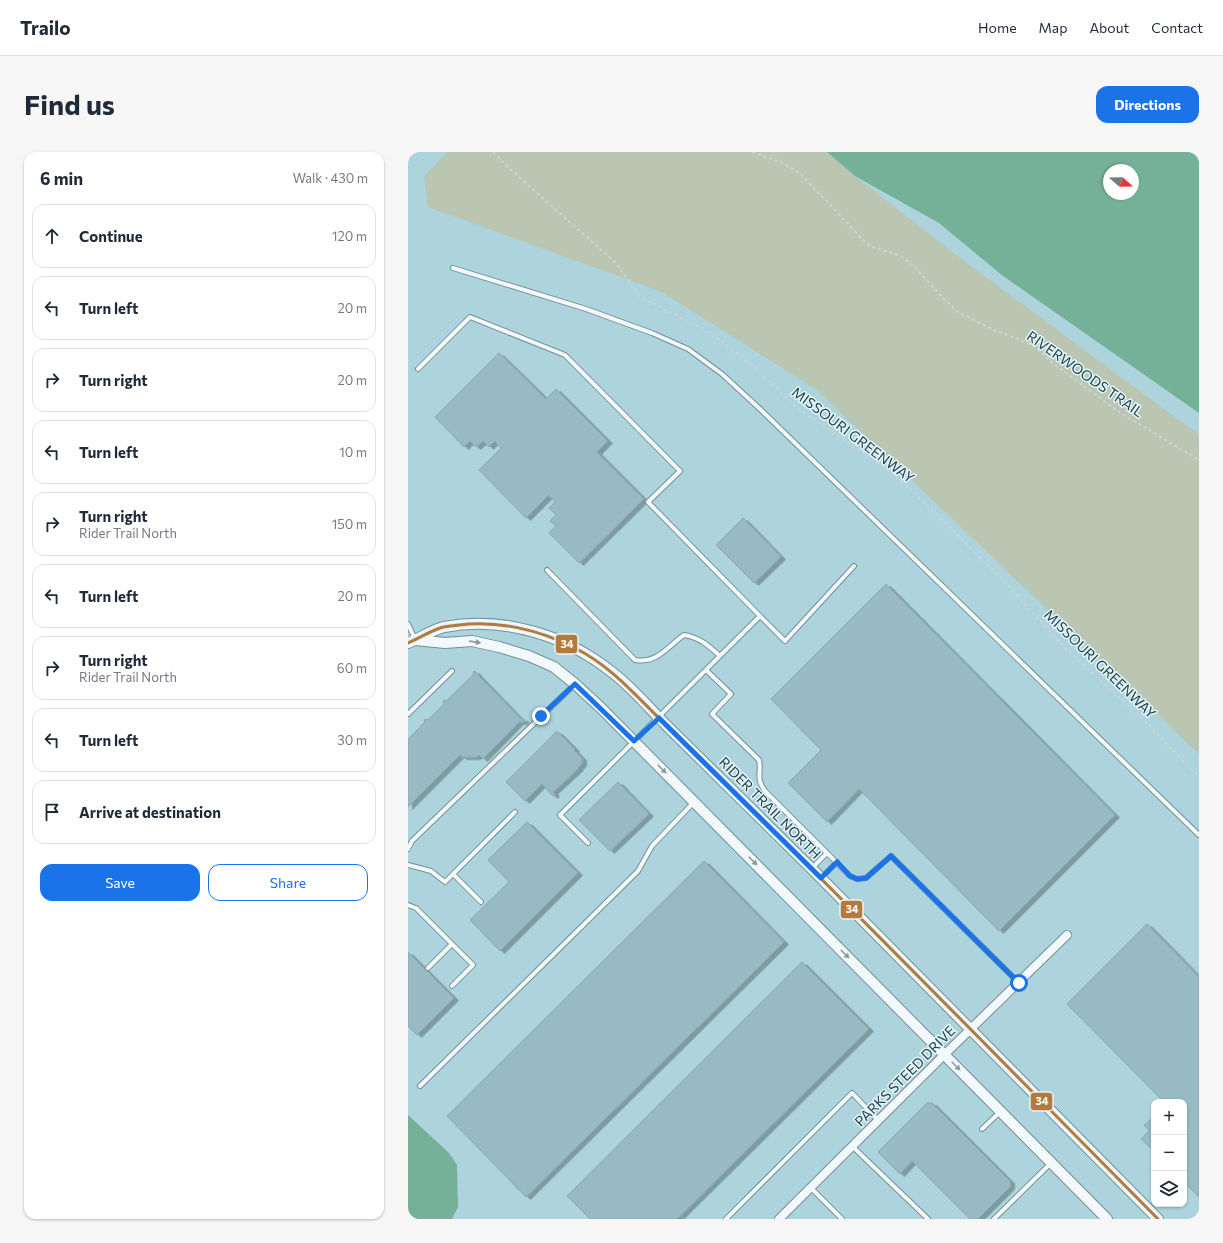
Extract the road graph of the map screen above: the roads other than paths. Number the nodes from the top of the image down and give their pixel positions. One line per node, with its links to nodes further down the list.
1 (453, 268): 17 (lane)
2 (418, 369): 5 (lane)
3 (854, 566): 5 (lane)
4 (547, 570): 8 (lane)
5 (760, 616): 8 (lane)
6 (408, 624): 7 (lane)
7 (412, 641): 11 (street, one-way to 11); 13 (street, RIDER TRAIL NORTH)
8 (720, 656): 9 (lane)
9 (706, 670): 13 (lane); 20 (lane)
10 (452, 671): 12 (lane)
11 (575, 684): 14 (street); 19 (lane)
12 (408, 714)
13 (659, 718): 14 (lane); 23 (street, RIDER TRAIL NORTH)
14 (634, 741): 15 (street, one-way to 15); 18 (lane)
15 (694, 802): 34 (street, one-way to 34); 35 (lane)
16 (515, 812): 24 (lane)
17 (1199, 835)
18 (588, 843)
19 (408, 849)
20 (827, 853): 21 (lane); 23 (lane)
21 (837, 862): 25 (lane); 31 (lane)
22 (408, 865): 24 (lane)
23 (812, 869): 25 (street, RIDER TRAIL NORTH)
24 (453, 874): 26 (lane)
25 (821, 878): 33 (street, RIDER TRAIL NORTH)
26 (482, 902)
27 (408, 905): 29 (lane)
28 (1067, 935): 31 (street, PARKS STEED DRIVE)
29 (452, 944): 30 (lane); 32 (lane)
30 (428, 968)
31 (1019, 983): 33 (street, PARKS STEED DRIVE)
32 (452, 986)
33 (971, 1029): 34 (street, PARKS STEED DRIVE); 48 (street, RIDER TRAIL NORTH)
34 (944, 1054): 36 (street, one-way to 36); 37 (street, PARKS STEED DRIVE)
35 (420, 1086)
36 (1001, 1112): 38 (lane); 40 (street)
37 (878, 1120): 39 (street, PARKS STEED DRIVE); 42 (lane)
38 (982, 1129)
39 (852, 1146): 41 (street, PARKS STEED DRIVE); 45 (lane)
40 (1051, 1163): 46 (lane); 47 (street)
41 (811, 1187): 43 (street, PARKS STEED DRIVE); 44 (lane)
42 (726, 1219)
43 (779, 1219)
44 (842, 1219)
45 (928, 1219)
46 (994, 1219)
47 (1107, 1219)
48 (1158, 1219)

